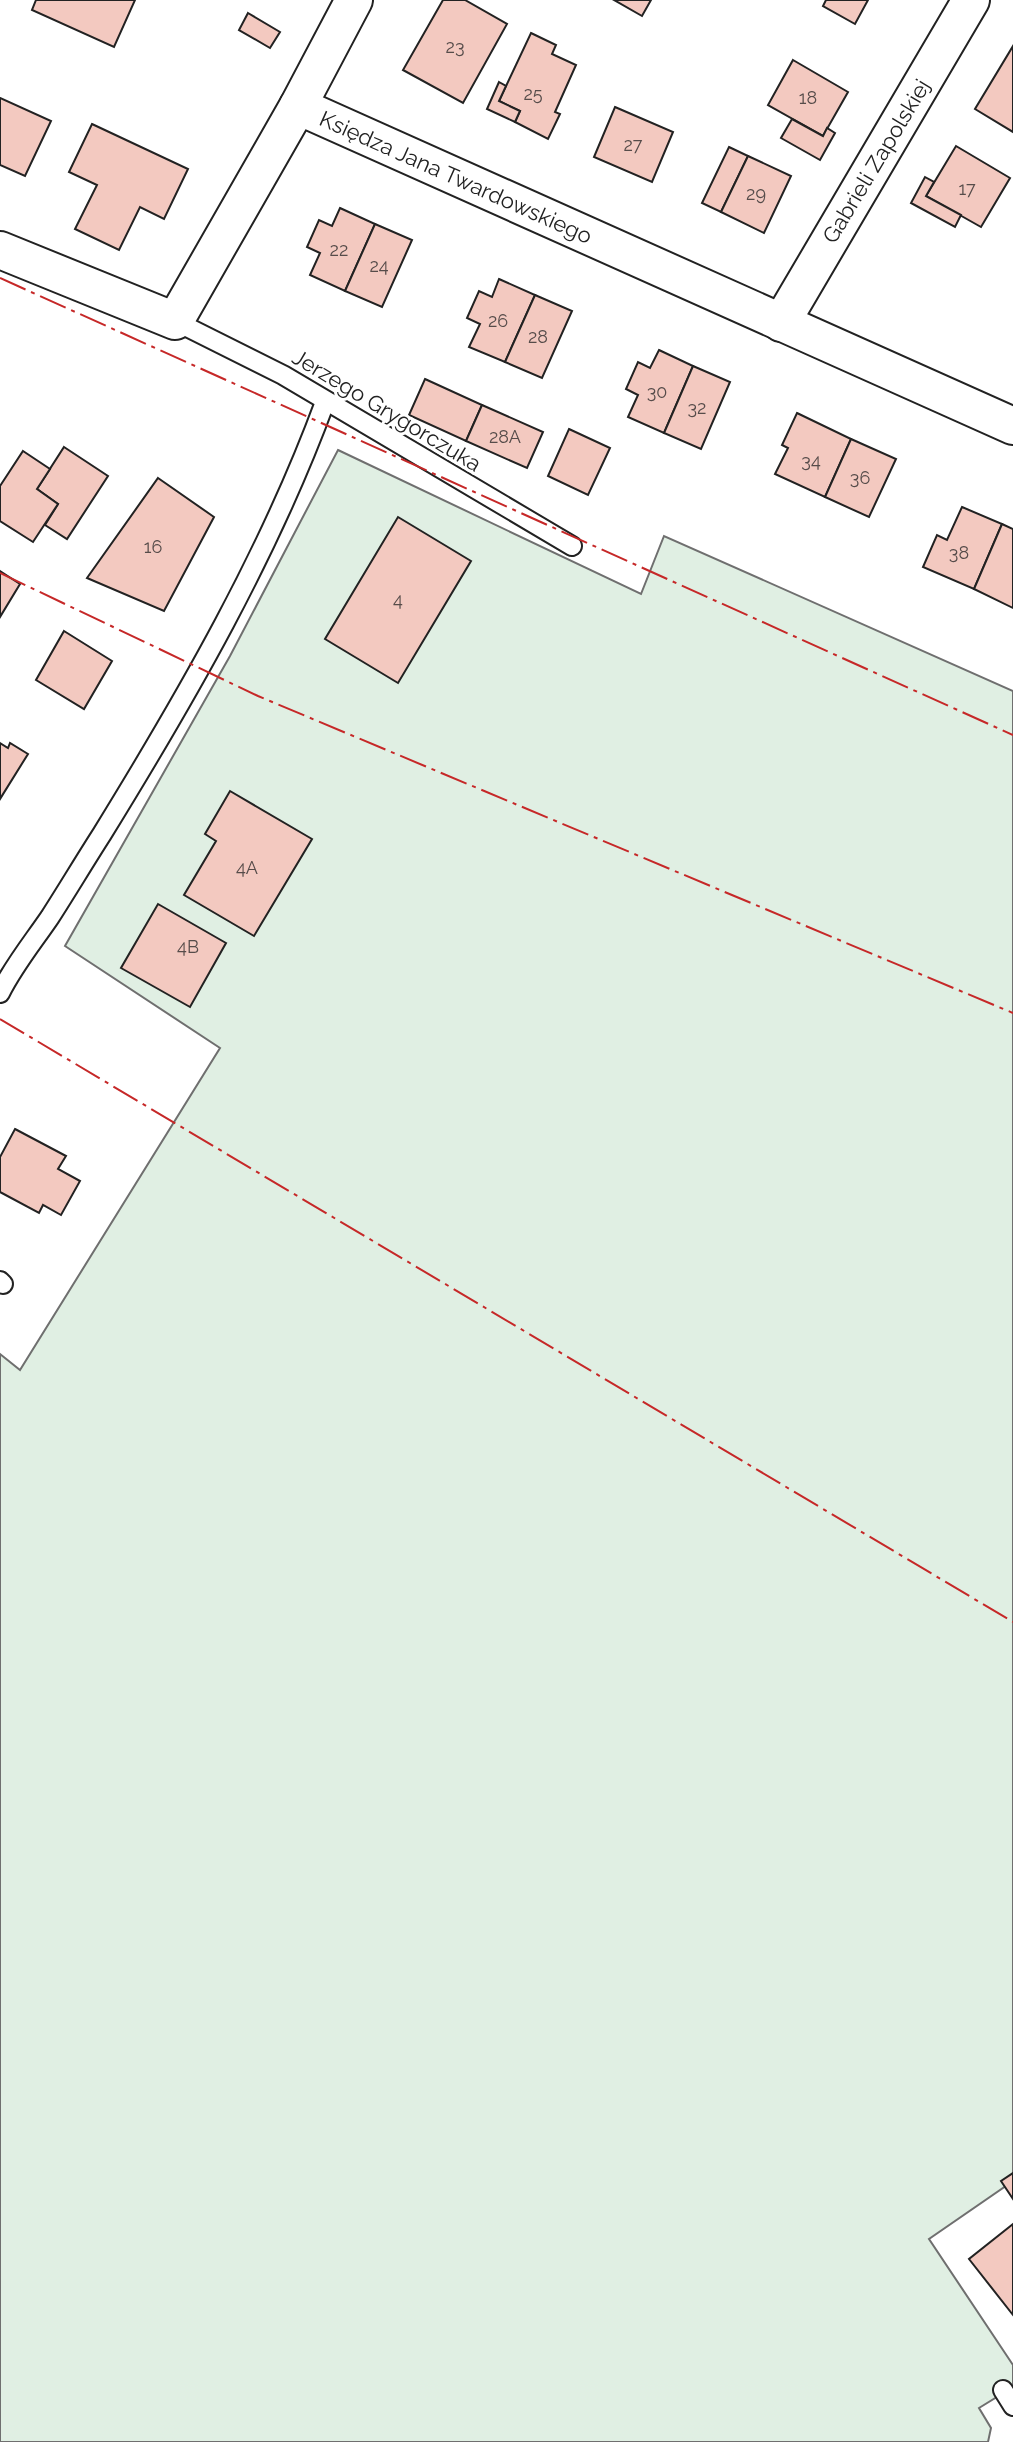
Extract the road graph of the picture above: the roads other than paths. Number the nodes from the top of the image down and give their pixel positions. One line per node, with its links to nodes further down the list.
1 (354, 0): 3 (street)
2 (971, 0): 6 (street, Gabrieli Zapolskiej)
3 (298, 106): 5 (street, Księdza Jana Twardowskiego); 6 (street, Księdza Jana Twardowskiego)
4 (0, 250): 5 (street)
5 (175, 321): 7 (lane, Jerzego Grygorczuka)
6 (781, 323): 8 (street, Księdza Jana Twardowskiego)
7 (325, 402): 9 (lane, Jerzego Grygorczuka); 10 (lane)
8 (1013, 426)
9 (572, 546)
10 (0, 993)
11 (1003, 2390): 12 (lane)
12 (1013, 2406)

